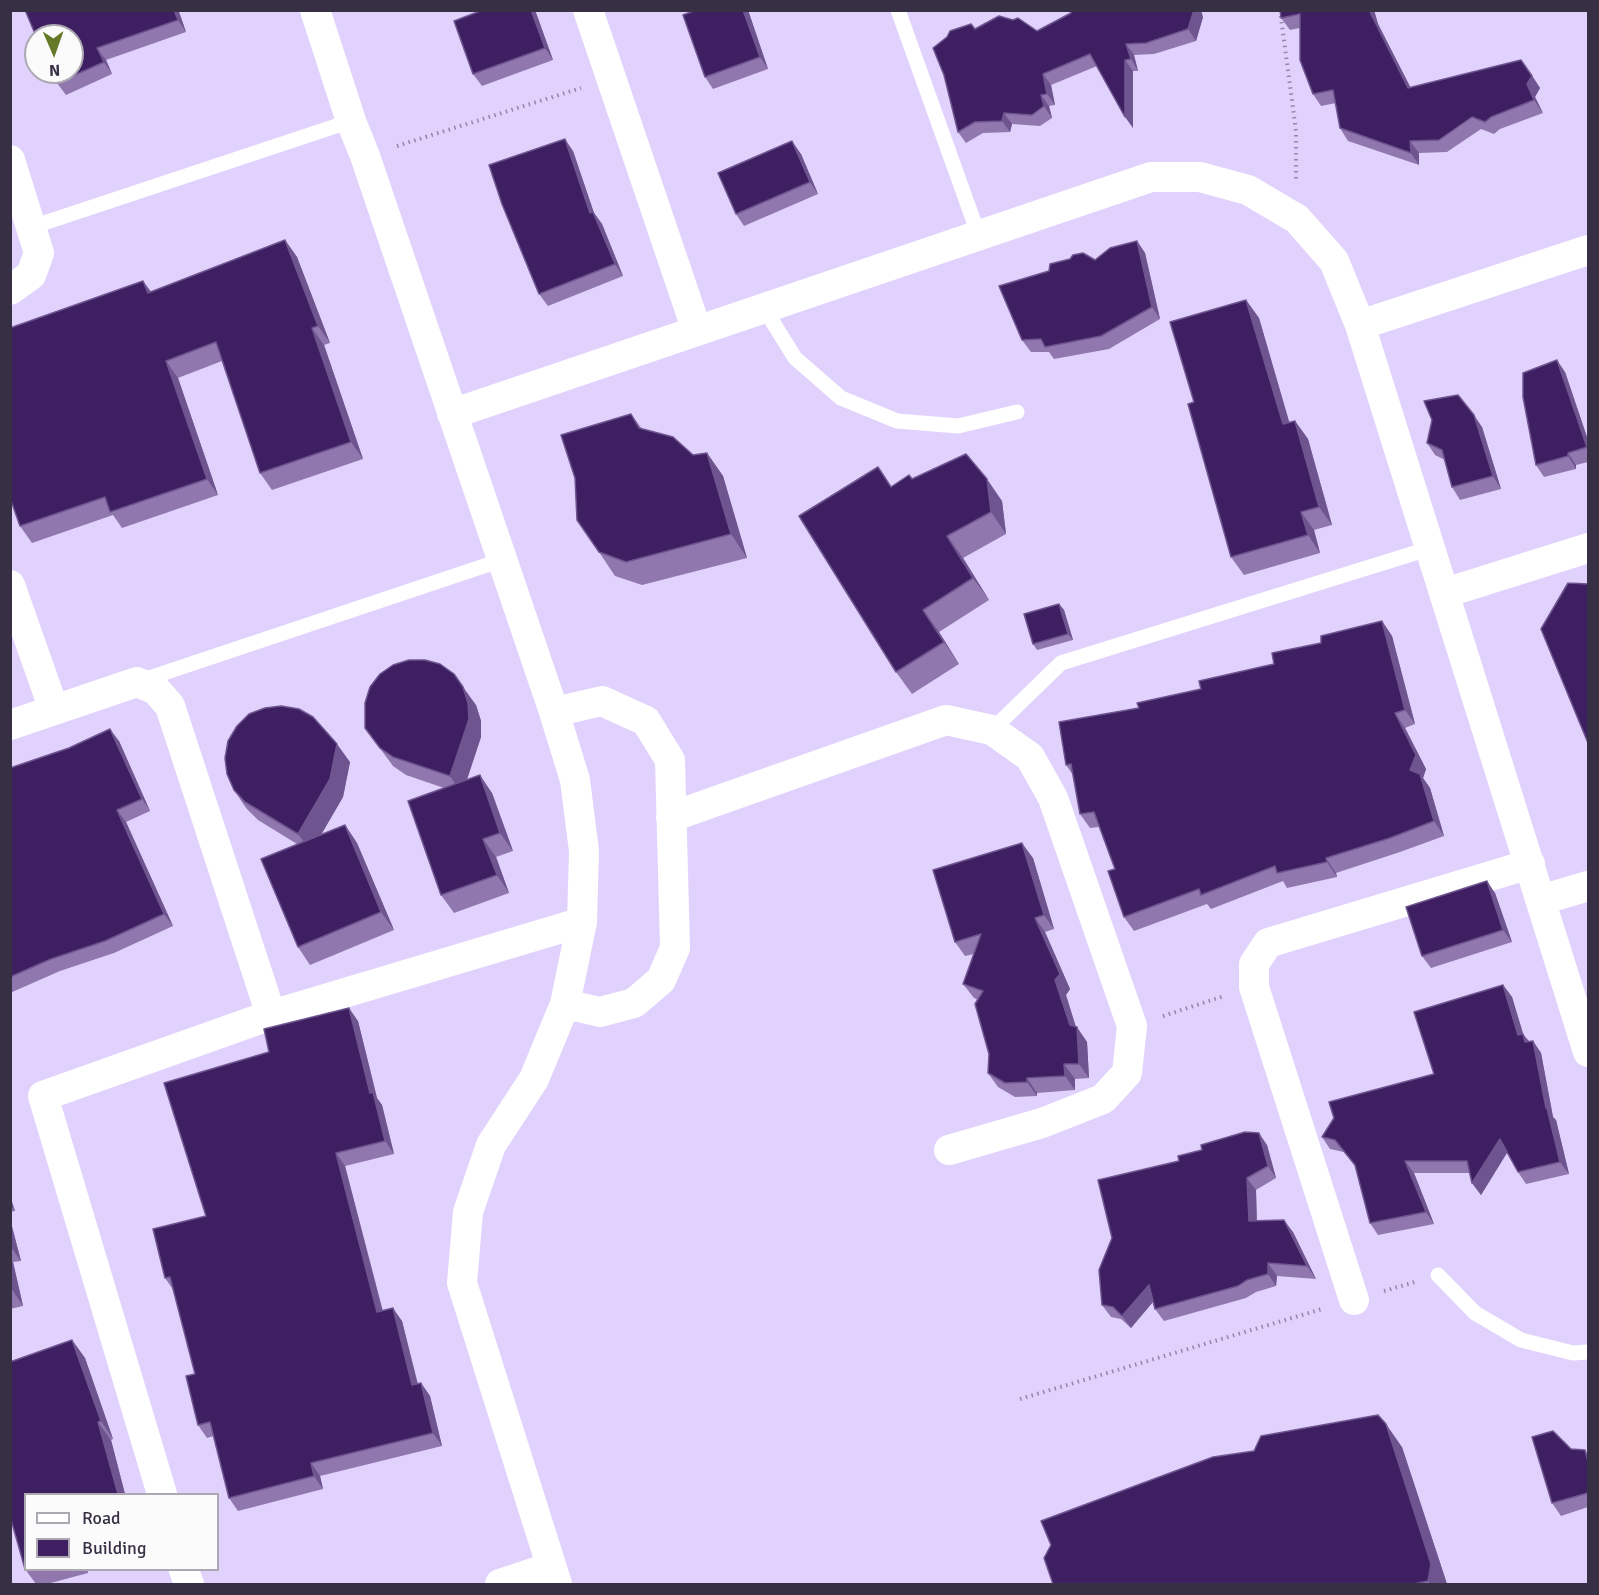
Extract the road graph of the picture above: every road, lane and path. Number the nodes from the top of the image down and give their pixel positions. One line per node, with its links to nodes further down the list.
1 (315, 10): 6 (street)
2 (588, 10): 5 (street)
3 (898, 10): 11 (lane)
4 (1280, 10): 9 (path)
5 (611, 78): 7 (path); 16 (street)
6 (351, 121): 7 (street); 10 (lane)
7 (365, 156): 18 (street)
8 (10, 160): 10 (street)
9 (1297, 219): 11 (street); 15 (street)
10 (32, 227): 13 (street)
11 (979, 236): 14 (street)
12 (1588, 250): 15 (street)
13 (10, 290)
14 (764, 308): 16 (street); 17 (lane)
15 (1360, 325): 19 (street)
16 (696, 331): 18 (street)
17 (1017, 412)
18 (452, 414): 21 (street)
19 (1431, 548): 23 (street); 28 (lane)
20 (1588, 548): 23 (street)
21 (502, 560): 24 (lane); 26 (street)
22 (10, 585): 25 (street)
23 (1445, 593): 30 (street)
24 (137, 682): 25 (street); 36 (street)
25 (54, 710): 27 (street)
26 (554, 712): 29 (street); 33 (street)
27 (10, 725)
28 (992, 730): 29 (street); 37 (street)
29 (671, 817): 35 (street)
30 (1530, 864): 32 (street); 34 (street)
31 (1588, 886): 32 (street)
32 (1541, 900): 38 (street)
33 (582, 922): 35 (street); 36 (street)
34 (1254, 987): 37 (path); 41 (street)
35 (566, 1004): 45 (street)
36 (271, 1015): 44 (street)
37 (1132, 1026): 39 (street)
38 (1588, 1052)
39 (949, 1150)
40 (1438, 1275): 41 (path); 42 (lane)
41 (1354, 1300): 43 (path)
42 (1588, 1352)
43 (1020, 1399)
44 (162, 1493)
45 (554, 1576): 46 (street)
46 (500, 1584)

